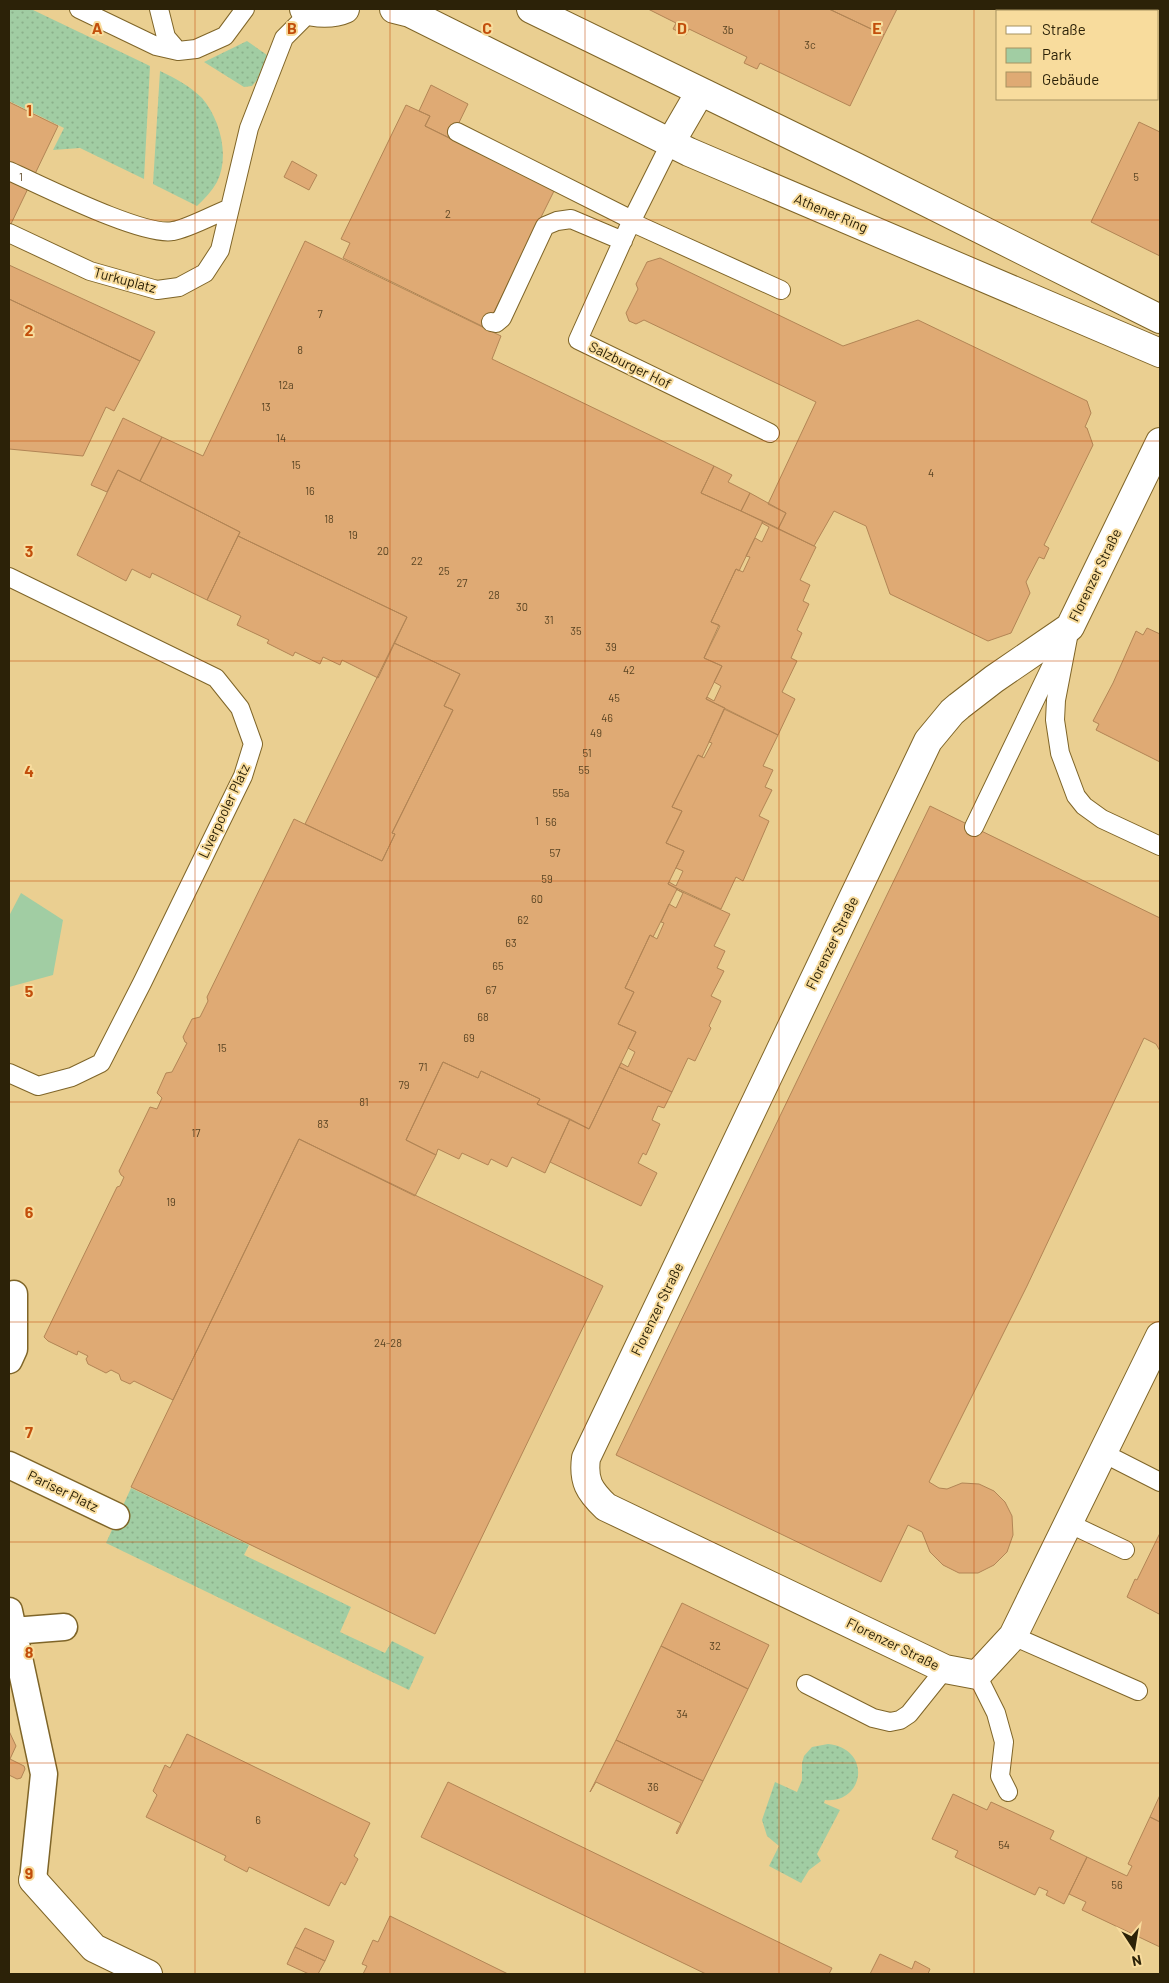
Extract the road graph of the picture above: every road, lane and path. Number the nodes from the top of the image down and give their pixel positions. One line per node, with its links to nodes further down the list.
1 (79, 9): 8 (lane)
2 (158, 9): 8 (lane)
3 (245, 9): 8 (lane)
4 (345, 9): 7 (street)
5 (394, 9): 11 (street, Athener Ring)
6 (531, 9): 9 (street)
7 (307, 10): 13 (lane, Turkuplatz)
8 (178, 51)
9 (700, 92): 11 (street); 17 (street)
10 (457, 132): 14 (lane)
11 (671, 142): 14 (lane, Salzburger Hof); 18 (street, Athener Ring)
12 (9, 171): 13 (lane)
13 (230, 208): 15 (lane, Turkuplatz)
14 (632, 221): 16 (lane, Salzburger Hof); 19 (lane)
15 (9, 233)
16 (623, 241): 21 (lane); 23 (lane, Salzburger Hof)
17 (1010, 244): 18 (street); 20 (street)
18 (992, 282): 22 (street, Athener Ring)
19 (781, 290)
20 (1160, 319)
21 (491, 322)
22 (1160, 353)
23 (770, 433)
24 (1160, 442): 26 (street, Florenzer Straße)
25 (9, 577): 29 (lane, Liverpooler Platz)
26 (1070, 627): 27 (lane); 28 (lane); 42 (street, Florenzer Straße)
27 (974, 826)
28 (1160, 846)
29 (9, 1073)
30 (14, 1294): 32 (street)
31 (1160, 1336): 33 (street)
32 (10, 1352)
33 (1102, 1453): 35 (lane); 37 (street)
34 (9, 1465): 36 (street, Pariser Platz)
35 (1160, 1482)
36 (116, 1516)
37 (1068, 1523): 38 (lane); 41 (street)
38 (1125, 1550)
39 (11, 1621): 40 (street); 47 (street)
40 (64, 1626)
41 (1013, 1636): 43 (street); 45 (lane)
42 (945, 1668): 43 (street, Florenzer Straße); 44 (lane)
43 (977, 1676): 46 (lane)
44 (806, 1684)
45 (1138, 1691)
46 (1008, 1792)
47 (33, 1880): 48 (street)
48 (148, 1974)

